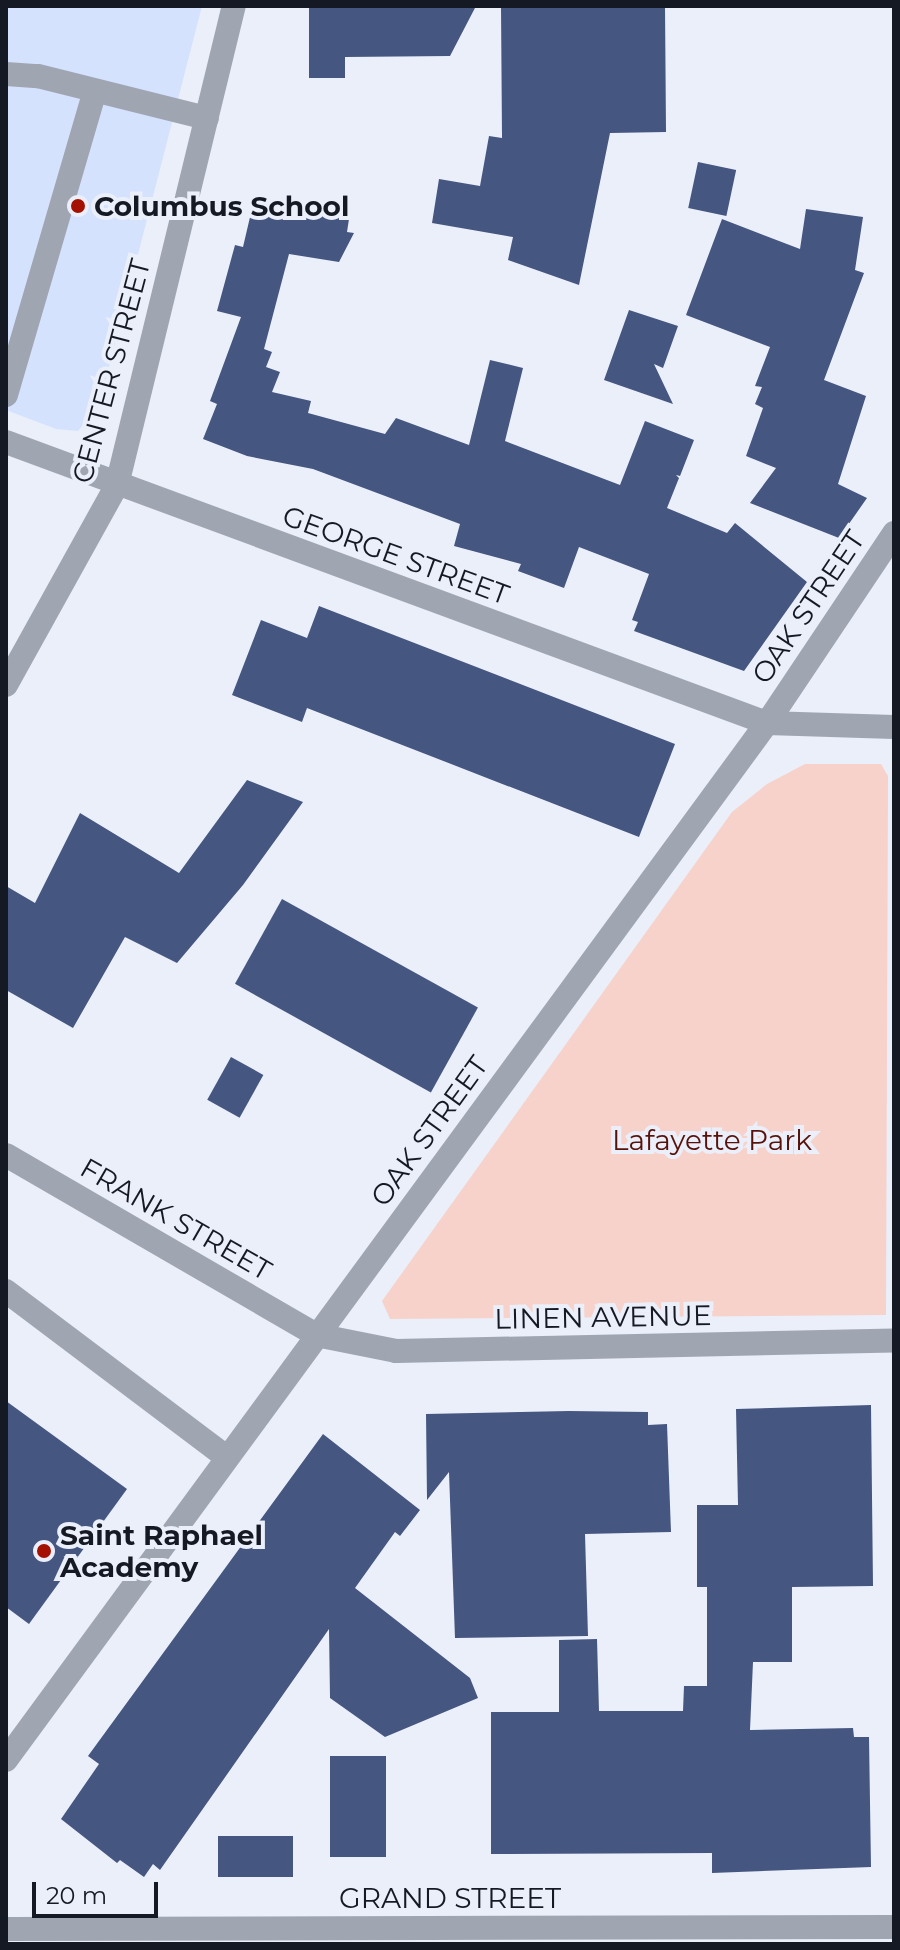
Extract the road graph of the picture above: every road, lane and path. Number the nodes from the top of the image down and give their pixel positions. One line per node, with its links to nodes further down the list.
1 (234, 6): 4 (street, CENTER STREET)
2 (6, 74): 3 (street)
3 (95, 91): 4 (street); 5 (street)
4 (207, 118): 7 (street, CENTER STREET)
5 (6, 395)
6 (6, 442): 7 (street, GEORGE STREET)
7 (117, 485): 9 (street, CENTER STREET); 10 (street, GEORGE STREET)
8 (894, 533): 10 (street, OAK STREET)
9 (6, 685)
10 (767, 723): 11 (street, GEORGE STREET); 14 (street, OAK STREET)
11 (894, 727)
12 (10, 1166): 14 (street, FRANK STREET)
13 (6, 1291): 16 (street)
14 (316, 1335): 15 (street, LINEN AVENUE); 16 (street, OAK STREET)
15 (894, 1341)
16 (226, 1457): 17 (street, OAK STREET)
17 (6, 1760)
18 (894, 1927): 19 (street, GRAND STREET)
19 (6, 1929)

